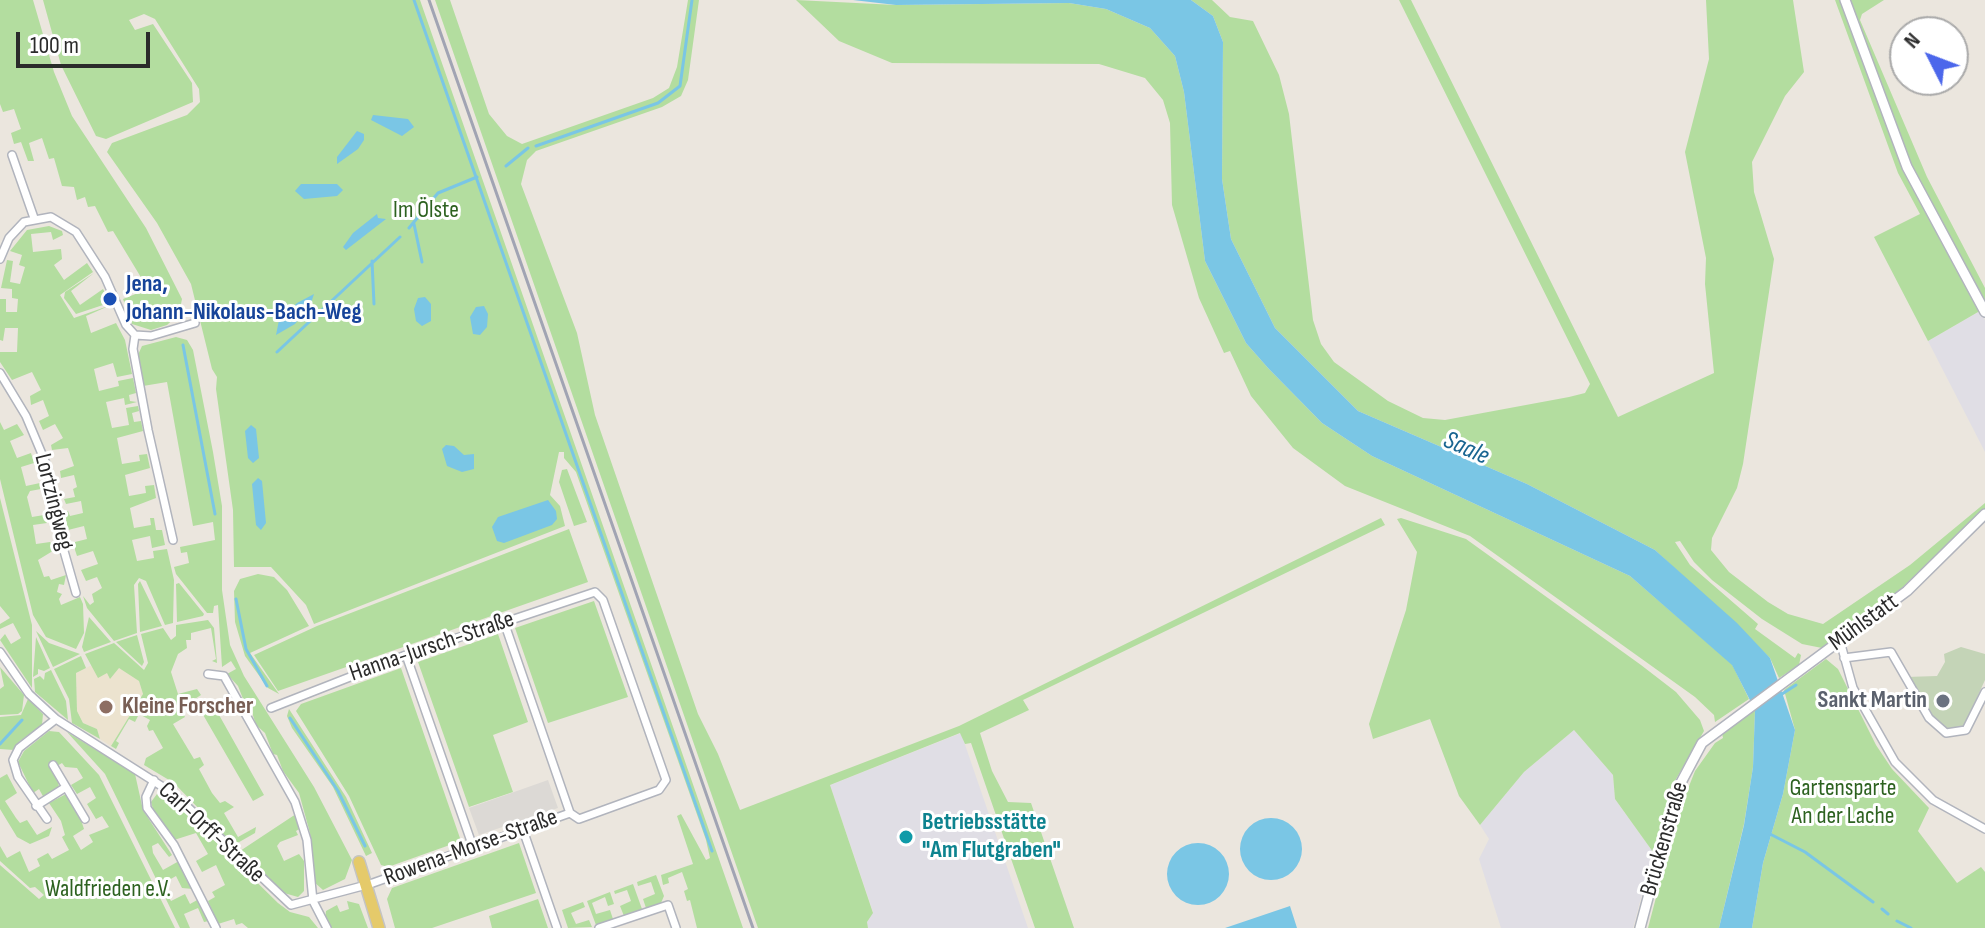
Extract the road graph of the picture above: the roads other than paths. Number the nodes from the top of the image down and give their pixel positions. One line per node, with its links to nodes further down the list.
1 (1845, 0): 5 (street)
2 (12, 155): 3 (street)
3 (34, 218): 4 (street); 7 (street)
4 (0, 259)
5 (1985, 312)
6 (195, 323): 7 (street)
7 (135, 335): 10 (street)
8 (0, 373): 11 (street, Lortzingweg)
9 (1985, 514): 13 (street, Mühlstatt)
10 (173, 540)
11 (76, 593)
12 (504, 622): 14 (street, Hanna-Jursch-Straße); 25 (street, Hanna-Jursch-Straße); 27 (street)
13 (1840, 641): 16 (street); 21 (street, Mühlstatt)
14 (406, 655): 19 (street, Hanna-Jursch-Straße); 32 (street)
15 (1, 656): 20 (street, Carl-Orff-Straße)
16 (1844, 658): 18 (street); 30 (street)
17 (208, 674): 35 (street)
18 (1985, 692)
19 (271, 708)
20 (56, 719): 23 (street, Carl-Orff-Straße); 26 (street)
21 (1731, 719): 42 (street, Brückenstraße)
22 (53, 765): 24 (street)
23 (154, 780): 35 (street, Carl-Orff-Straße); 36 (street)
24 (66, 787): 26 (street); 29 (street)
25 (664, 787): 27 (street, Rowena-Morse-Straße)
26 (36, 806): 28 (street)
27 (570, 813): 31 (street, Rowena-Morse-Straße)
28 (47, 819)
29 (85, 819)
30 (1985, 829)
31 (523, 830): 32 (street, Rowena-Morse-Straße); 39 (street)
32 (473, 847): 34 (street, Rowena-Morse-Straße)
33 (359, 862): 34 (main road)
34 (366, 885): 35 (street, Carl-Orff-Straße); 38 (main road)
35 (313, 901): 37 (street)
36 (216, 928)
37 (327, 928)
38 (379, 928)
39 (557, 928)
40 (599, 928): 41 (street)
41 (676, 928)
42 (1640, 928)

